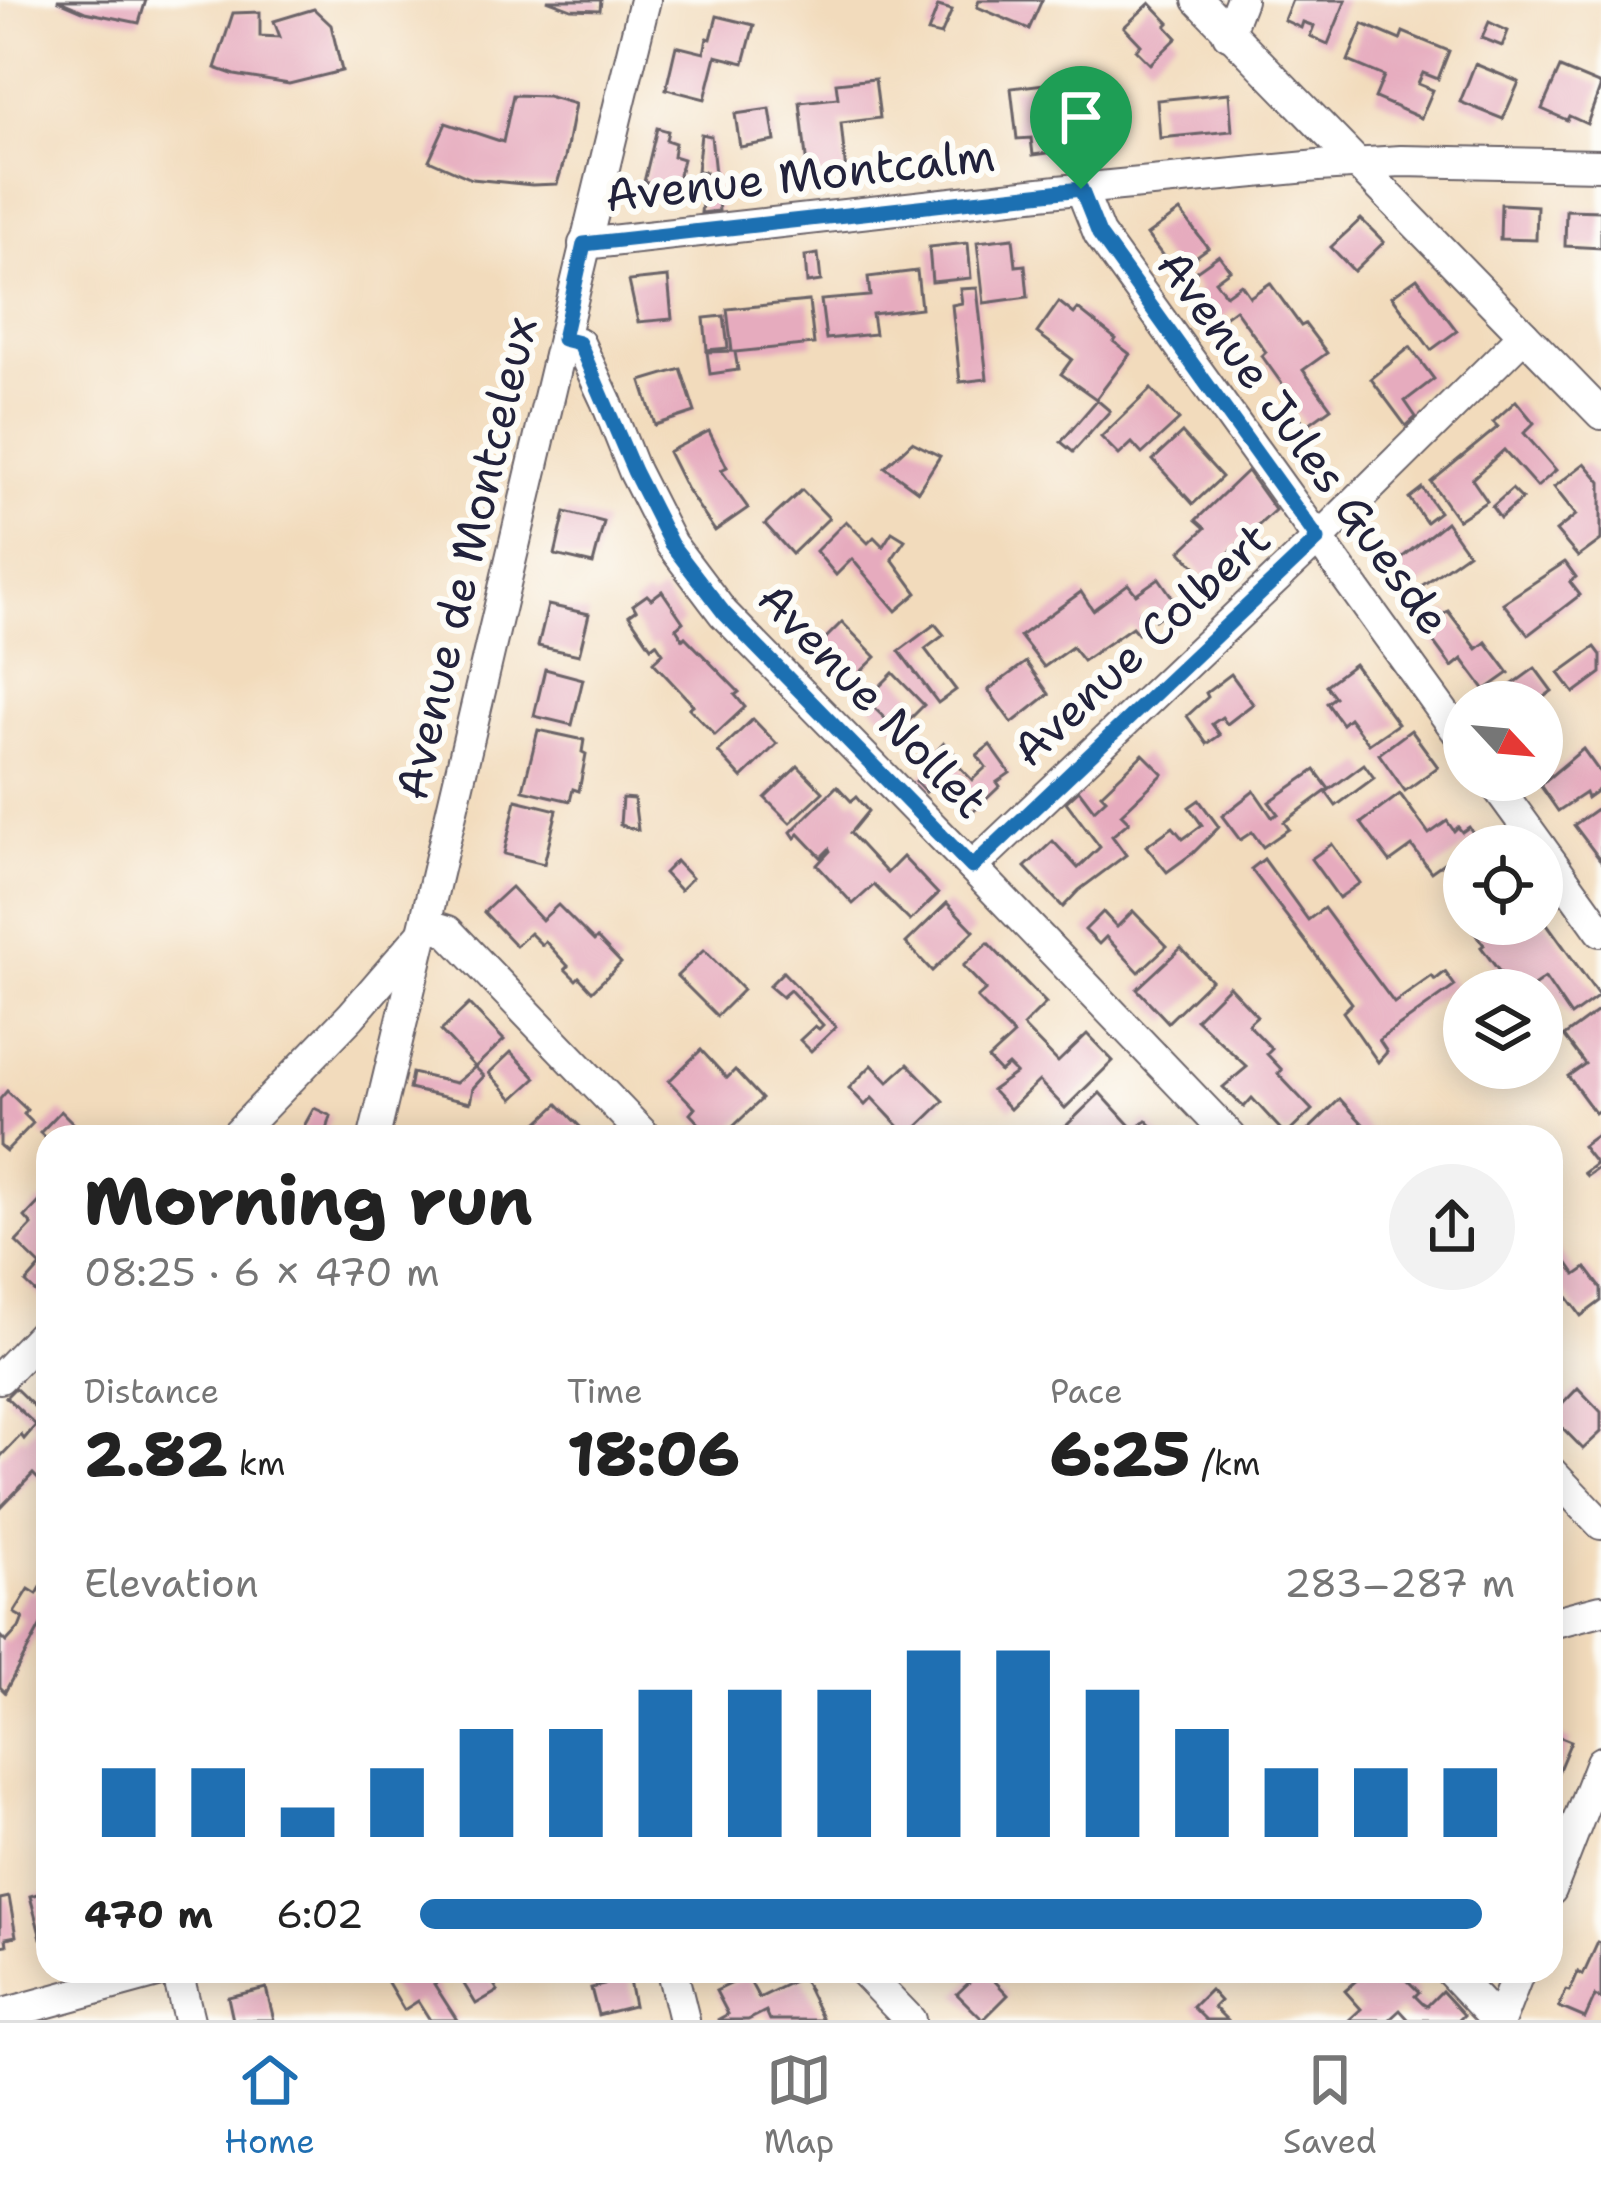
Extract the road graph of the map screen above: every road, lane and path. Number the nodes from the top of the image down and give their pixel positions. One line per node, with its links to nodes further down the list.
1 (645, 0): 8 (street, Avenue de Montceleux)
2 (1198, 0): 4 (street)
3 (1241, 0): 4 (street)
4 (1228, 34): 5 (street)
5 (1358, 163): 6 (street, Avenue Montcalm); 7 (street, Avenue Montcalm); 9 (street)
6 (1601, 165)
7 (1081, 189): 8 (street, Avenue Montcalm); 12 (street, Avenue Jules Guesde)
8 (584, 244): 10 (street, Avenue de Montceleux)
9 (1524, 334): 11 (street); 12 (street, Avenue Colbert)
10 (563, 339): 14 (street, Avenue Nollet); 16 (street, Avenue de Montceleux)
11 (1601, 414)
12 (1318, 539): 13 (street, Avenue Jules Guesde); 14 (street, Avenue Colbert)
13 (1443, 712)
14 (972, 867): 23 (street, Avenue Nollet)
15 (1563, 878): 17 (street)
16 (425, 927): 18 (street); 19 (street, Avenue de Montceleux); 22 (street)
17 (1601, 931)
18 (351, 1016): 19 (street); 20 (street)
19 (397, 1039): 21 (street, Avenue de Montceleux)
20 (246, 1125)
21 (377, 1125)
22 (634, 1125)
23 (1219, 1125)
24 (36, 1340): 25 (street)
25 (0, 1378)
26 (1563, 1484): 27 (street)
27 (1601, 1524)
28 (1601, 1610): 29 (street)
29 (1563, 1619)
30 (1601, 1762): 31 (street)
31 (1563, 1859)
32 (116, 1983): 38 (street)
33 (180, 1983): 39 (street)
34 (675, 1983): 40 (street)
35 (875, 1983): 41 (street)
36 (1462, 1983): 42 (street)
37 (1515, 1983): 42 (street)
38 (0, 2015)
39 (189, 2020)
40 (684, 2020)
41 (910, 2020)
42 (1498, 2020)

